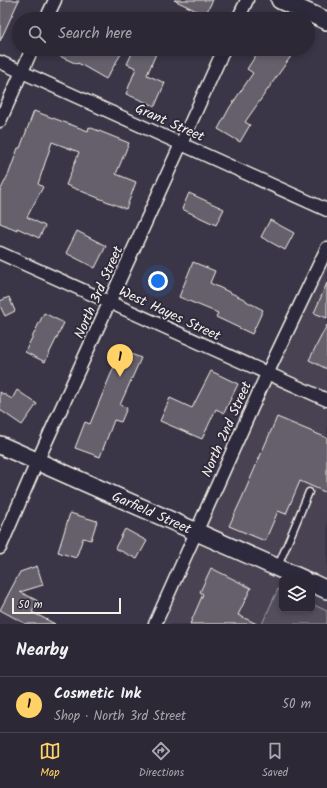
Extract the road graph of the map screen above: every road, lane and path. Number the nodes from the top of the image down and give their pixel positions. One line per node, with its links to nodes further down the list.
1 (55, 0): 4 (street)
2 (247, 0): 5 (street)
3 (280, 0): 6 (street)
4 (49, 12)
5 (241, 12)
6 (307, 12)
7 (315, 16): 8 (street)
8 (327, 21)
9 (29, 56): 12 (street)
10 (221, 56): 14 (street, North 3rd Street)
11 (0, 62): 12 (street, Grant Street)
12 (22, 72): 13 (street); 14 (street, Grant Street)
13 (0, 121)
14 (181, 144): 15 (street, Grant Street); 18 (street, North 3rd Street)
15 (327, 210)
16 (327, 248): 19 (street, North 2nd Street)
17 (0, 253): 18 (street, West Hayes Street)
18 (110, 302): 19 (street, West Hayes Street); 22 (street, North 3rd Street)
19 (267, 374): 20 (street, West Hayes Street); 24 (street, North 2nd Street)
20 (327, 400)
21 (0, 445): 22 (street, Garfield Street)
22 (37, 462): 24 (street, Garfield Street); 25 (street, North 3rd Street)
23 (309, 492): 26 (lane)
24 (197, 531): 26 (street, Garfield Street); 30 (street, North 2nd Street)
25 (0, 548)
26 (277, 568): 27 (street, Garfield Street)
27 (296, 576)
28 (315, 584): 29 (street)
29 (327, 590)
30 (155, 624)

